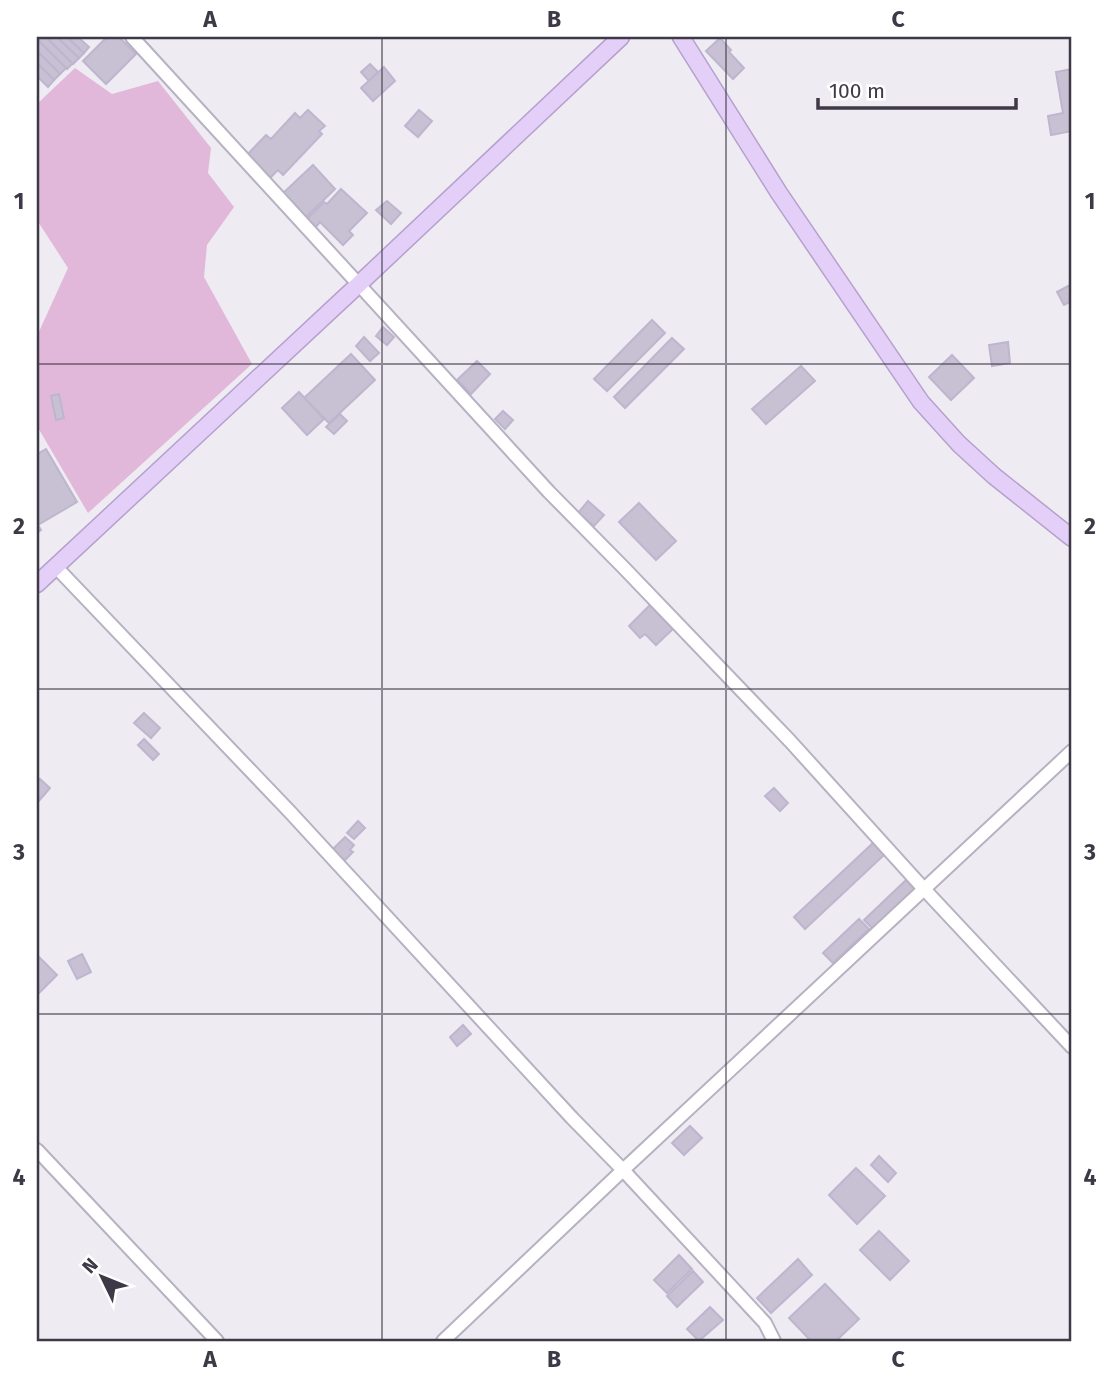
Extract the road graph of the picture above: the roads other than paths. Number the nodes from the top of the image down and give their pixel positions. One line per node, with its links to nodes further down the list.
1 (132, 37): 4 (street)
2 (621, 37): 4 (street)
3 (681, 37): 5 (street)
4 (358, 285): 6 (street); 9 (street)
5 (1072, 538)
6 (55, 566): 7 (street); 12 (street)
7 (37, 584)
8 (1072, 751): 9 (street)
9 (924, 889): 10 (street); 12 (street)
10 (1072, 1047)
11 (37, 1150): 13 (street)
12 (623, 1170): 14 (street); 15 (street)
13 (217, 1341)
14 (443, 1341)
15 (774, 1341)

